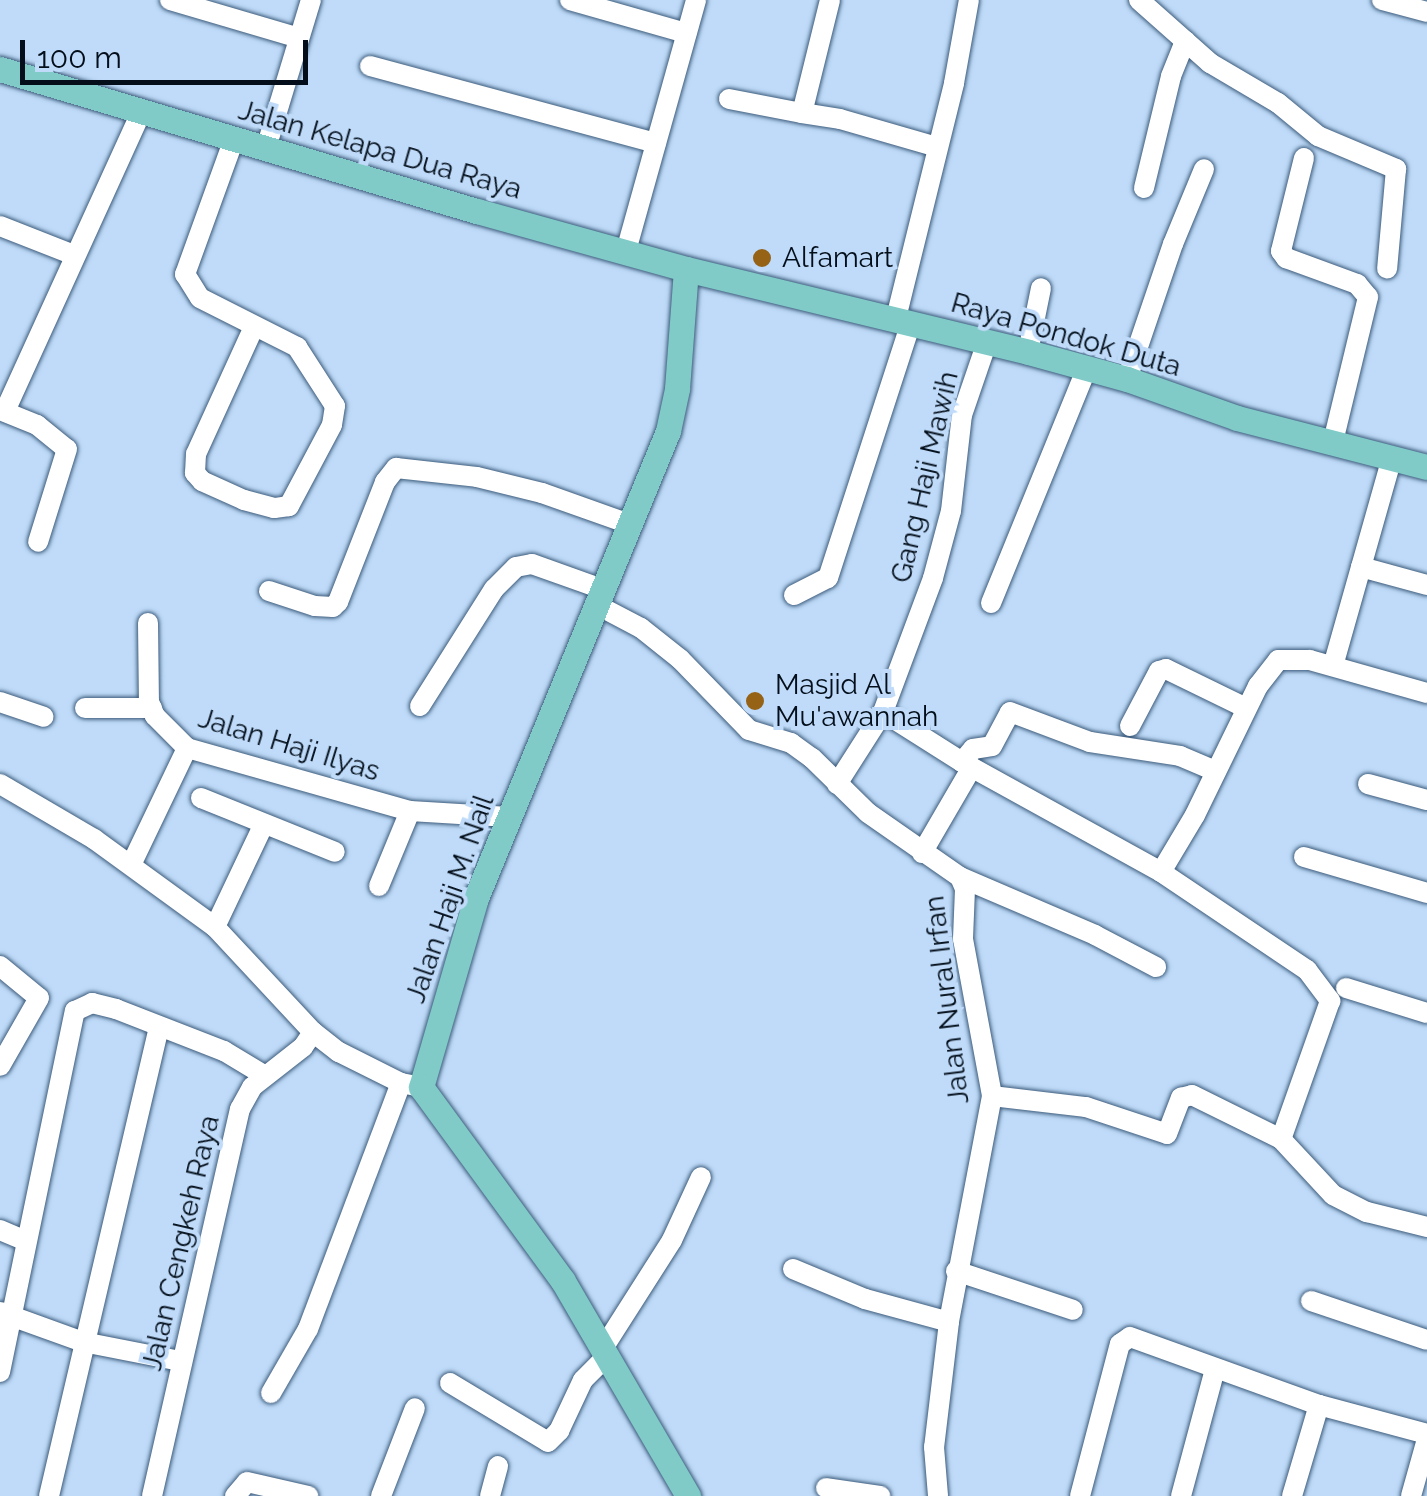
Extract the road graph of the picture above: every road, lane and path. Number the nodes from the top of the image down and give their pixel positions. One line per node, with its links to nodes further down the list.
1 (170, 0): 11 (street)
2 (310, 0): 11 (street)
3 (570, 0): 10 (street)
4 (696, 0): 10 (street)
5 (830, 0): 17 (street)
6 (970, 0): 20 (street)
7 (1140, 0): 12 (street)
8 (1382, 0): 9 (street)
9 (1427, 12)
10 (686, 33): 19 (street)
11 (299, 38): 21 (street)
12 (1185, 41): 24 (street); 29 (street)
13 (370, 66): 19 (street)
14 (0, 69): 16 (main road, Jalan Kelapa Dua Raya)
15 (729, 99): 17 (street)
16 (142, 111): 18 (main road, Jalan Kelapa Dua Raya); 27 (street)
17 (802, 113): 20 (street)
18 (234, 138): 21 (main road, Jalan Kelapa Dua Raya); 32 (street)
19 (656, 143): 26 (street)
20 (938, 147): 31 (street)
21 (266, 148): 26 (main road, Jalan Kelapa Dua Raya)
22 (1304, 158): 38 (street)
23 (1204, 170): 36 (street)
24 (1144, 188)
25 (0, 226): 27 (street)
26 (626, 251): 28 (main road, Jalan Kelapa Dua Raya)
27 (74, 255): 37 (street)
28 (686, 269): 31 (main road, Raya Pondok Duta); 41 (main road, Jalan Haji M. Nail)
29 (1388, 269)
30 (1041, 288): 34 (street)
31 (903, 320): 33 (main road, Raya Pondok Duta); 46 (street)
32 (254, 326): 32 (street)
33 (987, 342): 34 (main road, Raya Pondok Duta); 56 (street, Gang Haji Mawih)
34 (1028, 352): 35 (main road, Raya Pondok Duta)
35 (1087, 368): 36 (main road, Raya Pondok Duta); 48 (street)
36 (1127, 379): 38 (main road, Raya Pondok Duta)
37 (2, 411): 42 (street)
38 (1333, 442): 39 (main road, Raya Pondok Duta)
39 (1392, 457): 40 (main road, Raya Pondok Duta); 43 (street)
40 (1427, 467)
41 (632, 525): 45 (street); 47 (main road, Jalan Haji M. Nail)
42 (38, 542)
43 (1361, 567): 44 (street); 50 (street)
44 (1427, 585)
45 (269, 591)
46 (794, 595)
47 (602, 598): 53 (street, Jalan Nural Irfan); 64 (street, Jalan Nural Irfan); 69 (main road, Jalan Haji M. Nail)
48 (992, 603)
49 (148, 624): 55 (street)
50 (1332, 666): 51 (street); 58 (street)
51 (1427, 693)
52 (0, 702): 57 (street)
53 (420, 706)
54 (85, 708): 55 (street)
55 (152, 708): 60 (street, Jalan Haji Ilyas)
56 (883, 712): 61 (street); 64 (street, Gang Haji Mawih)
57 (44, 717)
58 (1242, 718): 59 (street); 62 (street)
59 (1130, 726)
60 (187, 748): 68 (street, Jalan Haji Ilyas); 74 (street)
61 (967, 765): 62 (street); 72 (street); 75 (street)
62 (1216, 771): 75 (street)
63 (0, 784): 74 (street)
64 (837, 784): 72 (street, Jalan Nural Irfan)
65 (1368, 784): 67 (street)
66 (201, 798): 70 (street)
67 (1427, 800)
68 (410, 811): 69 (street, Jalan Haji Ilyas); 77 (street)
69 (509, 817): 88 (main road, Jalan Haji M. Nail)
70 (262, 826): 71 (street); 79 (street)
71 (335, 852)
72 (922, 853): 76 (street, Jalan Nural Irfan)
73 (1304, 858): 78 (street)
74 (131, 865): 79 (street)
75 (1161, 872): 90 (street)
76 (960, 876): 81 (street); 89 (street, Jalan Nural Irfan)
77 (379, 886)
78 (1427, 893)
79 (215, 927): 85 (street)
80 (0, 966): 86 (street)
81 (1156, 967)
82 (1346, 988): 83 (street)
83 (1427, 1013)
84 (159, 1028): 87 (street); 94 (street); 102 (street)
85 (313, 1032): 87 (street, Jalan Cengkeh Raya); 88 (street)
86 (0, 1066)
87 (264, 1075): 104 (street, Jalan Cengkeh Raya)
88 (411, 1085): 103 (main road); 108 (street)
89 (992, 1096): 90 (street); 96 (street, Jalan Nural Irfan)
90 (1281, 1139): 92 (street)
91 (701, 1177): 103 (street)
92 (1427, 1227)
93 (0, 1230): 94 (street)
94 (24, 1240): 99 (street)
95 (793, 1269): 100 (street)
96 (956, 1271): 98 (street); 100 (street, Jalan Nural Irfan)
97 (1311, 1301): 101 (street)
98 (1073, 1310)
99 (7, 1315): 102 (street); 106 (street)
100 (949, 1322): 122 (street, Jalan Nural Irfan)
101 (1427, 1340)
102 (83, 1342): 104 (street); 114 (street)
103 (604, 1354): 107 (street); 120 (main road)
104 (180, 1361): 115 (street, Jalan Cengkeh Raya)
105 (1216, 1369): 109 (street); 123 (street); 124 (street)
106 (0, 1372)
107 (450, 1383)
108 (271, 1393)
109 (1319, 1405): 111 (street); 125 (street)
110 (415, 1408): 118 (street)
111 (1427, 1437): 126 (street)
112 (498, 1466): 119 (street)
113 (826, 1488): 121 (street)
114 (49, 1496)
115 (152, 1496)
116 (235, 1496): 117 (street)
117 (308, 1496)
118 (381, 1496)
119 (490, 1496)
120 (688, 1496)
121 (880, 1496)
122 (938, 1496)
123 (1080, 1496)
124 (1180, 1496)
125 (1292, 1496)
126 (1412, 1496)

